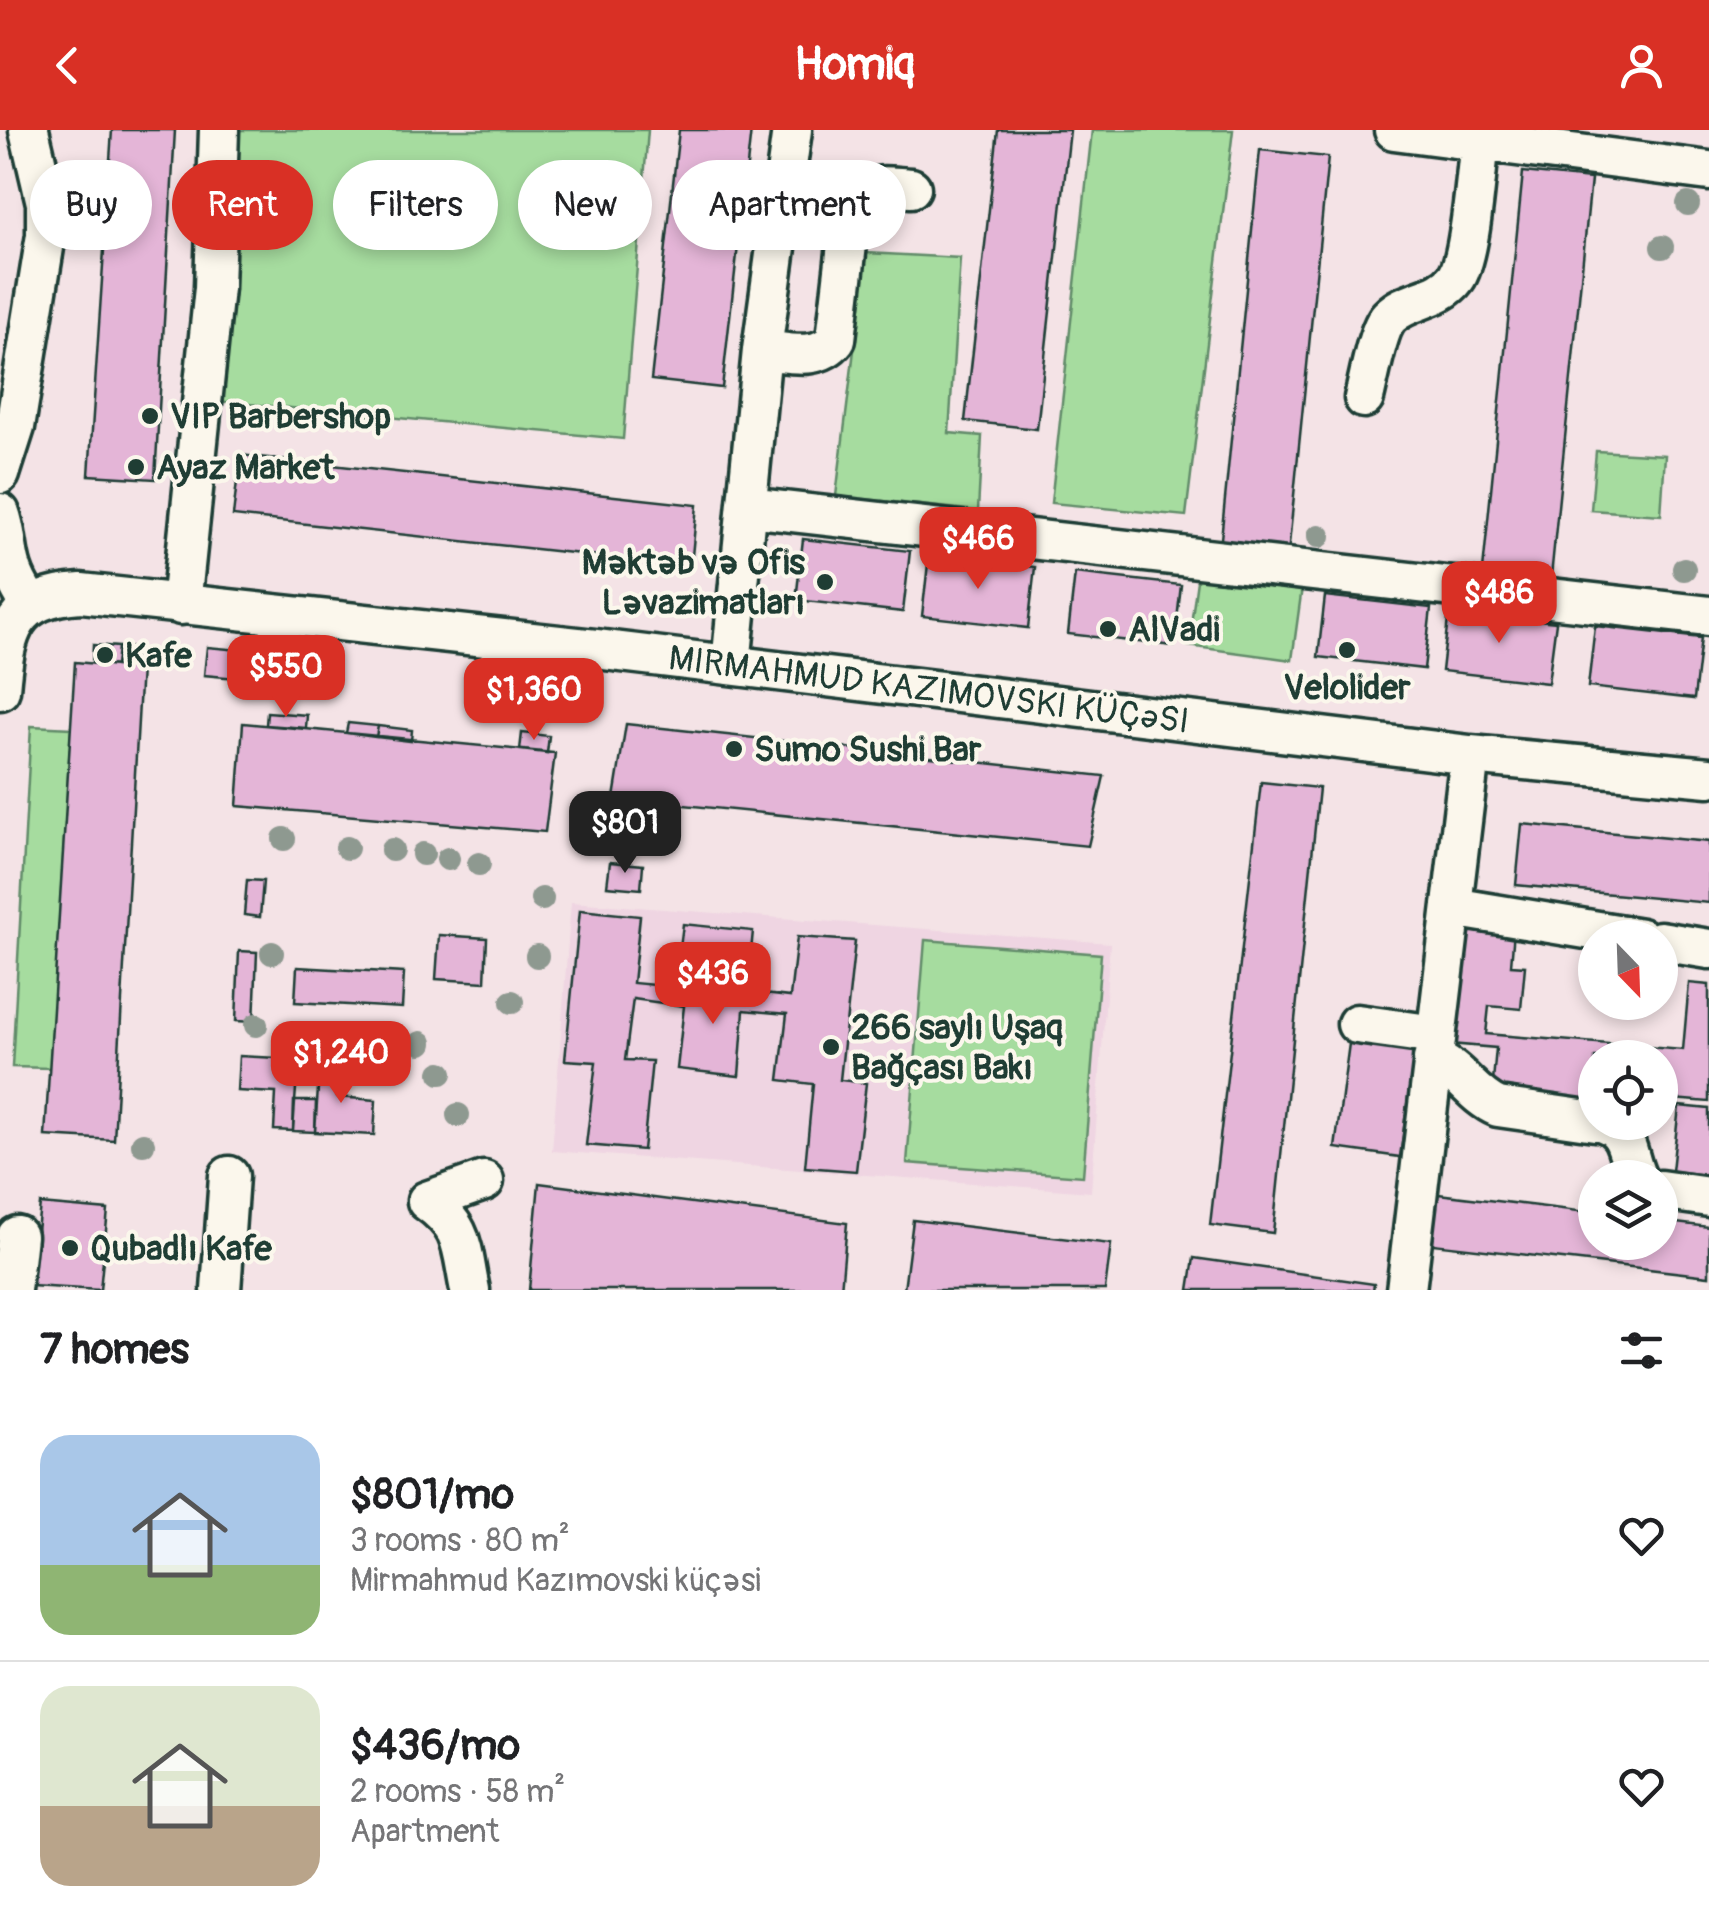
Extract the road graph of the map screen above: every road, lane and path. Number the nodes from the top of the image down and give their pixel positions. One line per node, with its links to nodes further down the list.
1 (29, 130): 10 (street)
2 (220, 130): 14 (street)
3 (792, 130): 8 (street)
4 (1394, 130): 5 (street)
5 (1480, 141): 6 (street); 9 (street)
6 (1709, 171)
7 (911, 188): 8 (street)
8 (762, 350): 11 (street)
9 (1364, 398)
10 (0, 474)
11 (748, 507): 15 (street); 16 (street)
12 (0, 513): 13 (street)
13 (31, 606): 14 (street); 17 (street)
14 (181, 606): 16 (street)
15 (1709, 616)
16 (732, 665): 18 (street)
17 (0, 690)
18 (1470, 755): 19 (street); 20 (street)
19 (1709, 777)
20 (1452, 907): 21 (street); 25 (street)
21 (1578, 928)
22 (1678, 944): 23 (street)
23 (1709, 948)
24 (1357, 1024): 25 (street)
25 (1435, 1047): 26 (street); 35 (street)
26 (1578, 1119)
27 (229, 1176): 33 (street)
28 (484, 1181): 34 (street)
29 (1678, 1193): 30 (street)
30 (1709, 1197)
31 (18, 1236): 32 (street)
32 (10, 1290)
33 (220, 1290)
34 (470, 1290)
35 (1406, 1290)

